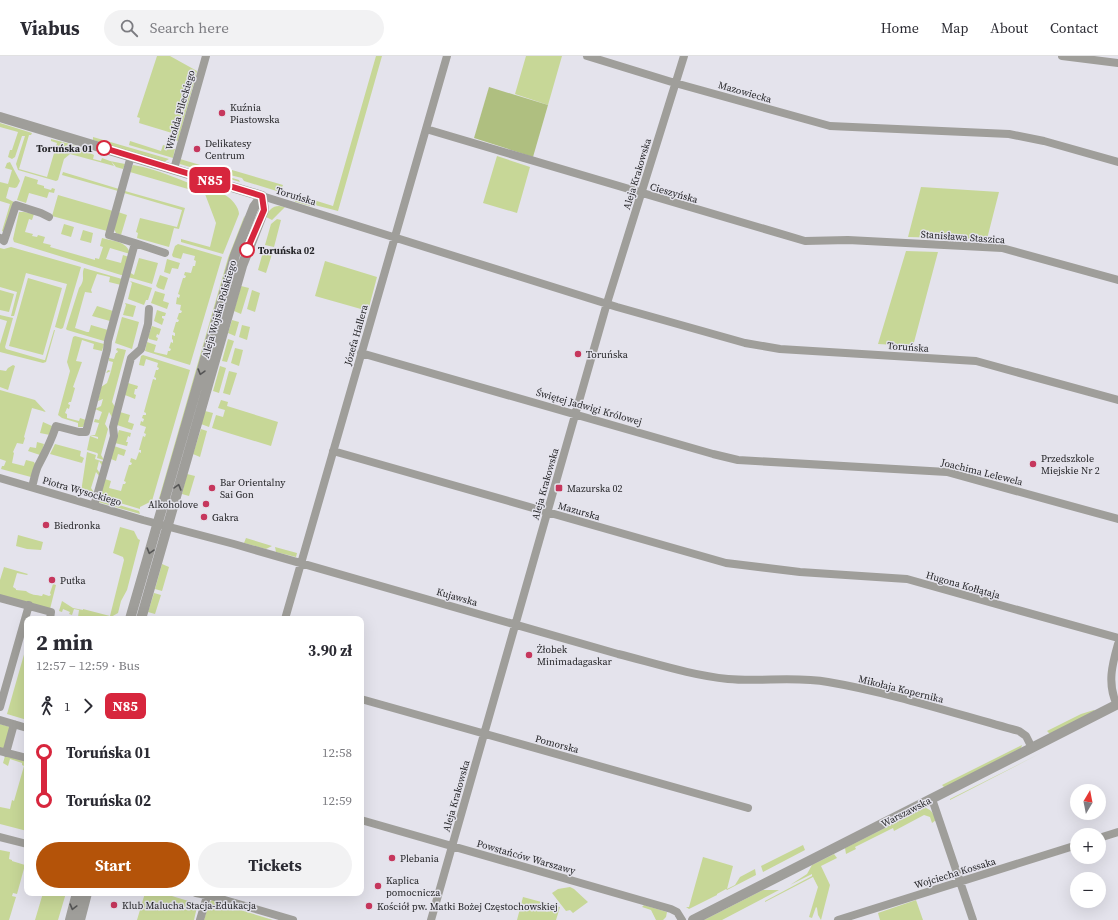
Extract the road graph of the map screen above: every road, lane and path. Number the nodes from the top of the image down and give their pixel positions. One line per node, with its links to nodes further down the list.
1 (206, 56): 12 (street, Witolda Pileckiego)
2 (447, 56): 9 (street, Józefa Hallera)
3 (587, 56): 7 (street, Mazowiecka)
4 (684, 56): 7 (street, Aleja Krakowska)
5 (1062, 56): 6 (street)
6 (1118, 63)
7 (675, 83): 11 (street, Mazowiecka); 13 (street, Aleja Krakowska)
8 (0, 117): 10 (street)
9 (426, 129): 13 (street, Cieszyńska); 16 (street, Józefa Hallera)
10 (132, 156): 12 (street); 19 (street)
11 (1118, 162)
12 (174, 169): 14 (street)
13 (641, 193): 18 (street, Cieszyńska); 22 (street, Aleja Krakowska)
14 (262, 196): 16 (street, Toruńska); 34 (street, Aleja Wojska Polskiego)
15 (49, 217): 17 (street)
16 (395, 237): 22 (street, Toruńska); 24 (street, Józefa Hallera)
17 (2, 240)
18 (874, 241): 21 (street, Stanisława Staszica)
19 (135, 243): 20 (street); 30 (street)
20 (165, 253)
21 (1118, 280)
22 (607, 303): 25 (street, Toruńska); 26 (street, Aleja Krakowska)
23 (149, 309): 31 (street)
24 (361, 353): 26 (street, Świętej Jadwigi Królowej); 27 (street, Józefa Hallera)
25 (1118, 400)
26 (576, 414): 28 (street, Świętej Jadwigi Królowej); 32 (street, Aleja Krakowska)
27 (333, 451): 32 (street, Mazurska); 35 (street, Józefa Hallera)
28 (813, 464): 33 (street, Joachima Lelewela)
29 (0, 478): 30 (street, Piotra Wysockiego)
30 (32, 487): 31 (street, Piotra Wysockiego)
31 (94, 506): 34 (street, Piotra Wysockiego)
32 (547, 513): 36 (street, Mazurska); 45 (street, Aleja Krakowska)
33 (1118, 519)
34 (163, 525): 35 (street, Kujawska); 41 (street, Aleja Wojska Polskiego, one-way to 41); 42 (street, Aleja Wojska Polskiego)
35 (301, 563): 43 (street, Józefa Hallera); 45 (street, Kujawska)
36 (800, 572): 46 (street, Hugona Kołłątaja)
37 (0, 598): 38 (street)
38 (29, 605): 39 (street); 40 (street)
39 (51, 615)
40 (26, 616)
41 (131, 616)
42 (142, 616)
43 (286, 616)
44 (24, 623): 51 (street)
45 (515, 624): 48 (street, Kujawska); 55 (street, Aleja Krakowska)
46 (1118, 638)
47 (1118, 644): 50 (street)
48 (753, 680): 56 (street, Mikołaja Kopernika)
49 (364, 700): 55 (street, Pomorska)
50 (1117, 705): 56 (street, Warszawska)
51 (0, 707)
52 (0, 720): 53 (street)
53 (14, 724): 54 (street); 57 (street)
54 (24, 727)
55 (484, 734): 60 (street, Pomorska); 66 (street, Aleja Krakowska)
56 (1032, 748): 59 (street, Warszawska)
57 (3, 752): 58 (street)
58 (24, 757)
59 (932, 799): 68 (street); 79 (street, Warszawska)
60 (748, 808)
61 (364, 821): 66 (street, Powstańców Warszawy)
62 (1118, 832): 63 (street)
63 (1106, 836)
64 (0, 837): 65 (street)
65 (24, 843)
66 (452, 846): 77 (street, Aleja Krakowska); 78 (street, Powstańców Warszawy)
67 (1070, 847): 68 (street, Wojciecha Kossaka)
68 (960, 882): 80 (street, Wojciecha Kossaka); 81 (street)
69 (76, 896): 73 (street, one-way to 73)
70 (86, 896): 74 (street)
71 (207, 896): 75 (street)
72 (215, 896): 76 (street)
73 (70, 920)
74 (80, 920)
75 (200, 920)
76 (293, 920)
77 (431, 920)
78 (682, 920)
79 (693, 920)
80 (838, 920)
81 (972, 920)

